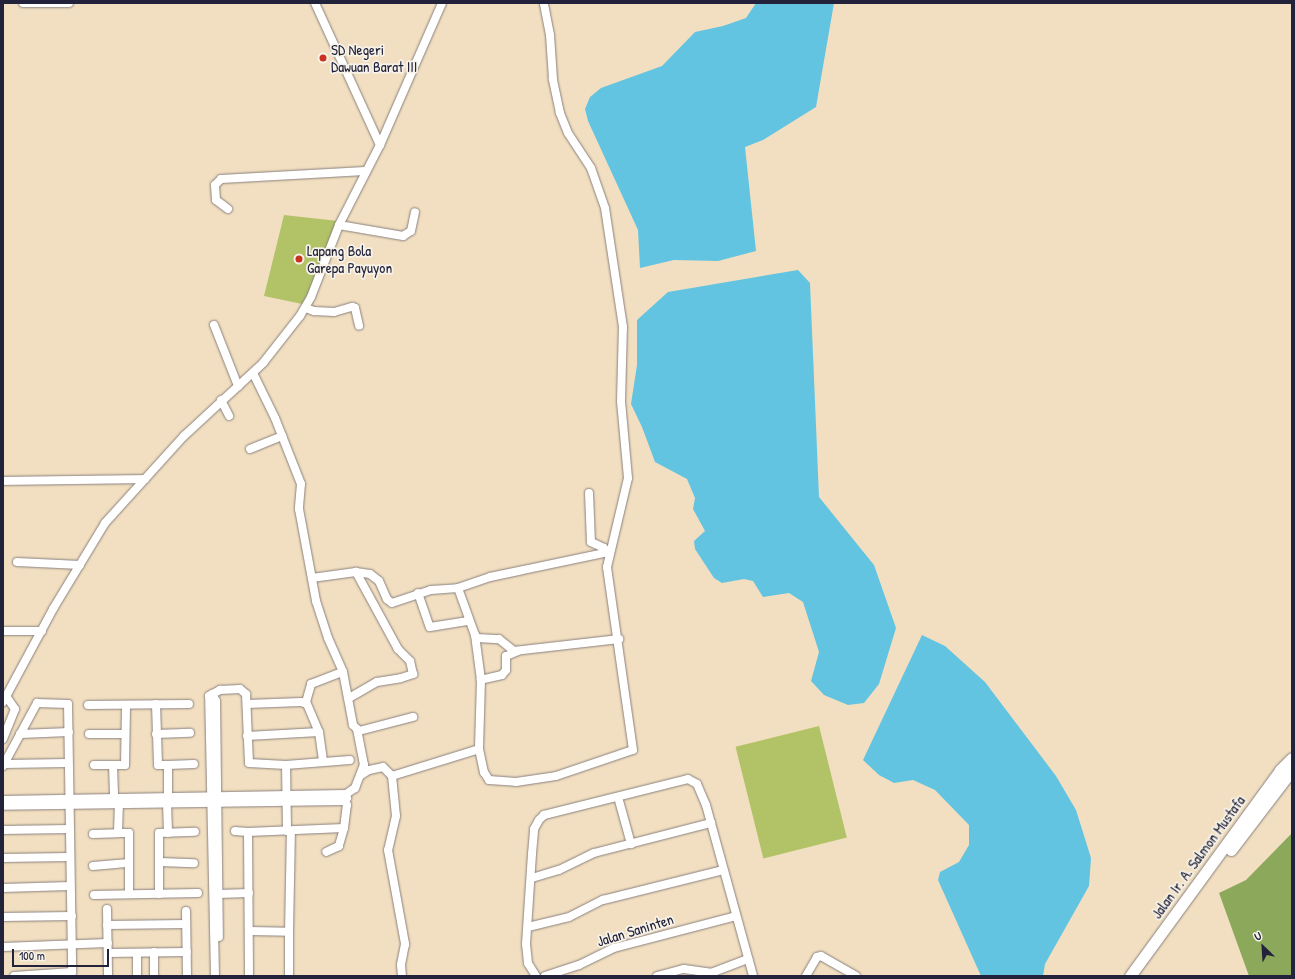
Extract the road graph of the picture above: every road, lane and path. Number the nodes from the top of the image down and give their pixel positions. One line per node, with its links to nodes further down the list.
1 (23, 3): 2 (street)
2 (69, 3)
3 (315, 3): 6 (street)
4 (442, 3): 6 (street)
5 (544, 3): 23 (street)
6 (380, 145): 7 (street)
7 (365, 171): 8 (street); 10 (street)
8 (228, 209)
9 (415, 212): 10 (street)
10 (339, 226): 11 (street)
11 (306, 308): 13 (street); 14 (street)
12 (214, 325): 15 (street)
13 (359, 326)
14 (253, 373): 15 (street); 18 (street)
15 (238, 386): 16 (street)
16 (221, 400): 17 (street); 20 (street)
17 (229, 416)
18 (282, 436): 19 (street); 27 (street)
19 (250, 450)
20 (145, 479): 21 (street); 25 (street)
21 (3, 481)
22 (589, 494): 23 (street)
23 (608, 552): 28 (street); 34 (street)
24 (17, 562): 25 (street)
25 (80, 564): 32 (street)
26 (356, 572): 27 (street); 29 (street); 38 (street)
27 (312, 578): 36 (street)
28 (458, 588): 29 (street); 30 (street)
29 (418, 594): 30 (street)
30 (469, 620): 33 (street)
31 (3, 631): 32 (street)
32 (42, 631): 39 (street)
33 (475, 635): 35 (street); 37 (street)
34 (619, 639): 35 (street); 57 (street)
35 (518, 651): 37 (street)
36 (343, 672): 38 (street); 40 (street)
37 (481, 680): 57 (street)
38 (349, 698): 47 (street)
39 (5, 699): 56 (street)
40 (306, 702): 43 (street); 49 (street)
41 (156, 704): 42 (street); 45 (street); 54 (street)
42 (189, 704)
43 (247, 704): 55 (street); 76 (street)
44 (88, 705): 45 (street)
45 (126, 705): 53 (street)
46 (413, 716): 47 (street)
47 (357, 730): 69 (street)
48 (69, 732): 51 (street); 51 (street); 61 (street)
49 (319, 732): 55 (street); 60 (street)
50 (190, 733): 54 (street)
51 (20, 734): 63 (street)
52 (89, 734): 53 (street)
53 (125, 734): 65 (street)
54 (156, 734): 66 (street)
55 (247, 736): 67 (street)
56 (3, 739)
57 (479, 749): 70 (street)
58 (1292, 758): 110 (street, Jalan Ir. A. Salmon Mustafa)
59 (350, 760): 60 (street)
60 (323, 762): 67 (street)
61 (68, 763): 63 (street); 78 (street)
62 (194, 764): 66 (street)
63 (4, 765)
64 (94, 765): 65 (street)
65 (113, 765): 77 (street)
66 (168, 765): 75 (street)
67 (286, 765): 73 (street)
68 (1292, 770): 110 (street, Jalan Ir. A. Salmon Mustafa)
69 (361, 775): 70 (street); 71 (street)
70 (392, 776): 139 (street)
71 (345, 797): 73 (street); 81 (street)
72 (618, 797): 80 (street); 91 (street); 101 (street)
73 (285, 798): 76 (street); 85 (street)
74 (3, 800): 78 (street)
75 (167, 800): 76 (street); 77 (street); 89 (street)
76 (214, 800): 92 (street)
77 (116, 801): 78 (street); 88 (street)
78 (69, 802): 79 (street); 82 (street)
79 (3, 806)
80 (712, 823): 91 (street); 100 (street)
81 (344, 828): 85 (street); 93 (street)
82 (70, 829): 83 (street); 94 (street)
83 (3, 830)
84 (235, 831): 87 (street)
85 (289, 831): 87 (street); 120 (street)
86 (195, 832): 89 (street)
87 (248, 832): 105 (street)
88 (118, 833): 90 (street); 98 (street)
89 (168, 833): 96 (street)
90 (93, 834)
91 (631, 844): 101 (street)
92 (215, 852): 108 (street); 121 (street)
93 (326, 852)
94 (70, 857): 95 (street); 102 (street)
95 (3, 858)
96 (160, 862): 97 (street); 107 (street)
97 (194, 862)
98 (129, 863): 99 (street); 106 (street)
99 (93, 866)
100 (723, 870): 114 (street); 118 (street)
101 (532, 878): 118 (street)
102 (70, 886): 103 (street); 113 (street)
103 (3, 888)
104 (198, 893): 107 (street)
105 (249, 893): 108 (street); 119 (street)
106 (129, 894): 107 (street); 109 (street)
107 (160, 894)
108 (218, 894): 121 (street)
109 (94, 895)
110 (1188, 903): 146 (street, Jalan Ir. A. Salmon Mustafa); 147 (street, Jalan Ir. A. Salmon Mustafa)
111 (107, 909): 117 (street)
112 (186, 911): 116 (street)
113 (72, 916): 115 (street); 123 (street)
114 (736, 916): 129 (street); 141 (street, Jalan Saninten)
115 (3, 917)
116 (186, 924): 117 (street); 126 (street)
117 (107, 925): 122 (street)
118 (528, 926): 140 (street)
119 (250, 931): 120 (street); 130 (street)
120 (289, 932): 138 (street)
121 (216, 937): 136 (street); 137 (street)
122 (108, 943): 123 (street); 128 (street)
123 (72, 944): 124 (street); 131 (street)
124 (3, 947)
125 (154, 952): 126 (street); 127 (street); 134 (street)
126 (187, 952): 135 (street)
127 (137, 953): 128 (street); 133 (street)
128 (108, 954): 132 (street)
129 (748, 959): 142 (street); 143 (street)
130 (249, 975)
131 (14, 976)
132 (108, 976)
133 (137, 976)
134 (154, 976)
135 (187, 976)
136 (215, 976)
137 (219, 976)
138 (288, 976)
139 (402, 976)
140 (536, 976)
141 (545, 976)
142 (657, 976)
143 (753, 976)
144 (806, 976): 145 (street)
145 (856, 976)
146 (1130, 976)
147 (1138, 976)

